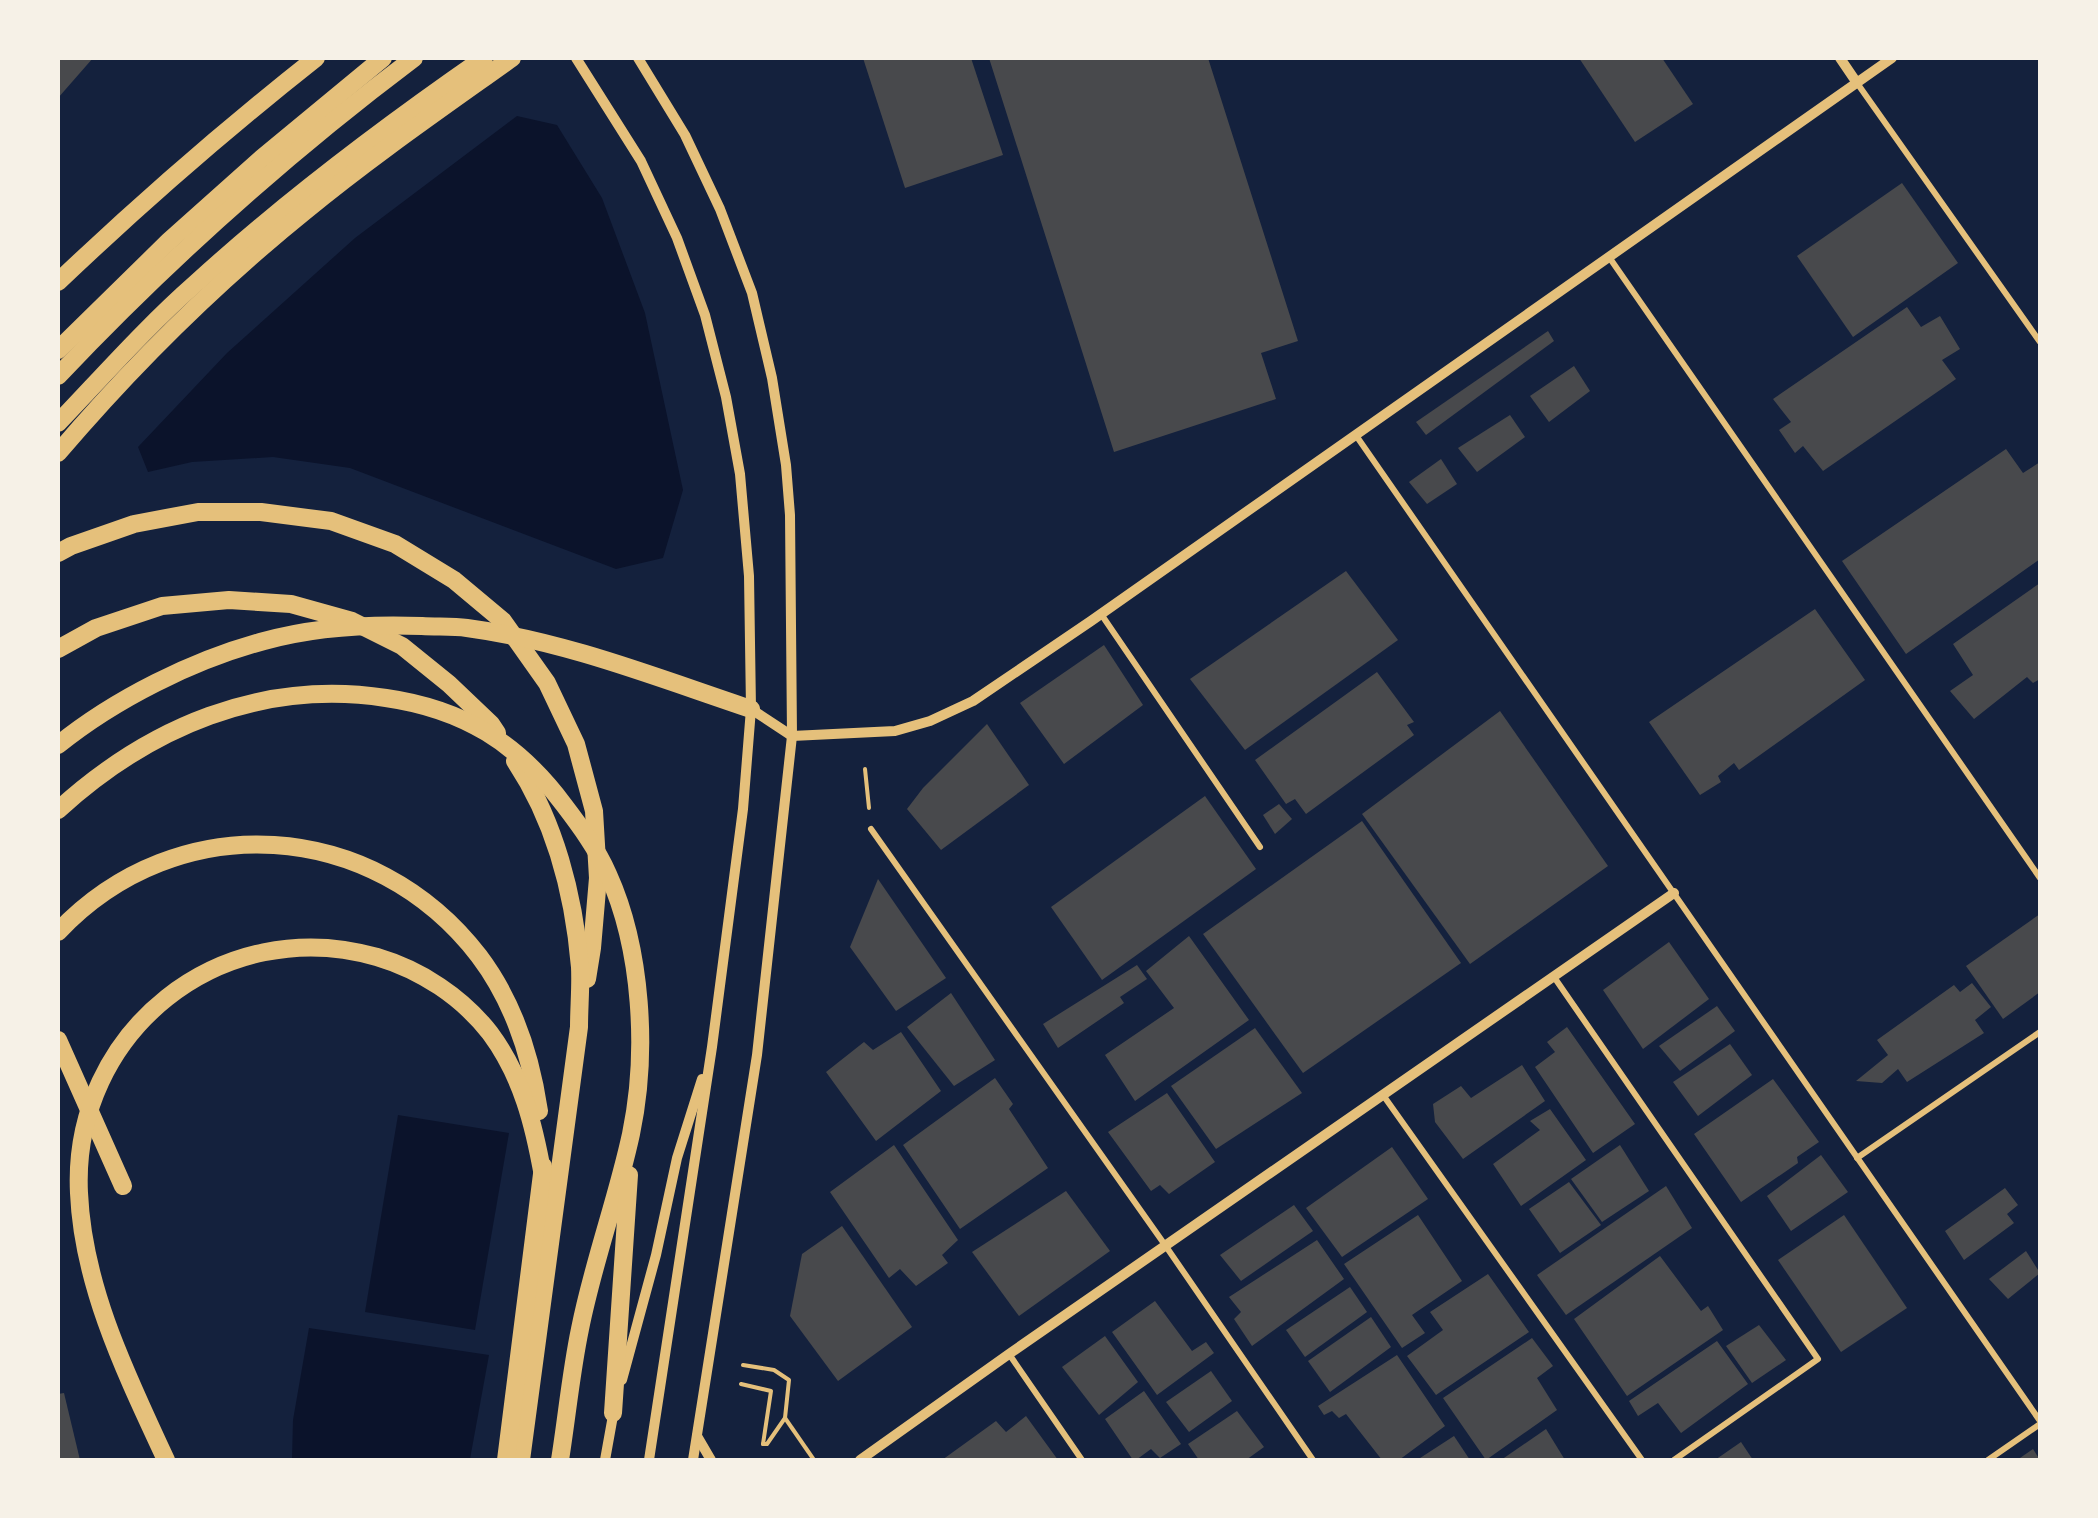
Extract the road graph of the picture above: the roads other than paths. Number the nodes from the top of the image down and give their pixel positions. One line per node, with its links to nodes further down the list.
1 (316, 58): 12 (highway)
2 (383, 58): 14 (highway)
3 (414, 58): 16 (highway)
4 (484, 58): 15 (highway)
5 (512, 58): 20 (highway)
6 (576, 58): 24 (street)
7 (638, 58): 25 (street)
8 (1840, 58): 10 (street)
9 (1892, 58): 10 (street)
10 (1857, 83): 11 (street); 13 (street)
11 (1609, 257): 18 (street); 30 (street)
12 (58, 282)
13 (2040, 342)
14 (58, 350)
15 (107, 371): 17 (highway); 19 (highway)
16 (58, 376)
17 (58, 423)
18 (1355, 434): 22 (street); 31 (street)
19 (58, 436)
20 (58, 453)
21 (58, 553): 34 (highway)
22 (1101, 614): 25 (street); 29 (street)
23 (58, 649): 34 (highway)
24 (751, 709): 25 (street); 26 (highway); 37 (street)
25 (792, 736): 47 (street)
26 (58, 745)
27 (58, 810): 39 (highway)
28 (871, 829): 43 (street)
29 (1260, 847)
30 (2040, 878)
31 (1674, 893): 33 (street); 40 (street)
32 (58, 932): 41 (highway)
33 (1554, 977): 38 (street); 60 (street)
34 (579, 1027): 50 (highway)
35 (2040, 1032): 40 (street)
36 (58, 1040): 42 (highway)
37 (712, 1047): 45 (street); 53 (street)
38 (1383, 1095): 43 (street); 59 (street)
39 (632, 1132): 45 (highway); 51 (highway)
40 (1857, 1158): 46 (street)
41 (543, 1176): 48 (highway); 49 (highway)
42 (123, 1186)
43 (1165, 1245): 44 (street); 58 (street)
44 (1009, 1353): 56 (street); 57 (street)
45 (613, 1413): 52 (street)
46 (2040, 1422): 61 (street)
47 (697, 1436): 54 (street); 55 (street)
48 (166, 1460)
49 (506, 1460)
50 (521, 1460)
51 (560, 1460)
52 (605, 1460)
53 (649, 1460)
54 (693, 1460)
55 (711, 1460)
56 (860, 1460)
57 (1082, 1460)
58 (1313, 1460)
59 (1642, 1460)
60 (1674, 1460)
61 (1988, 1460)

